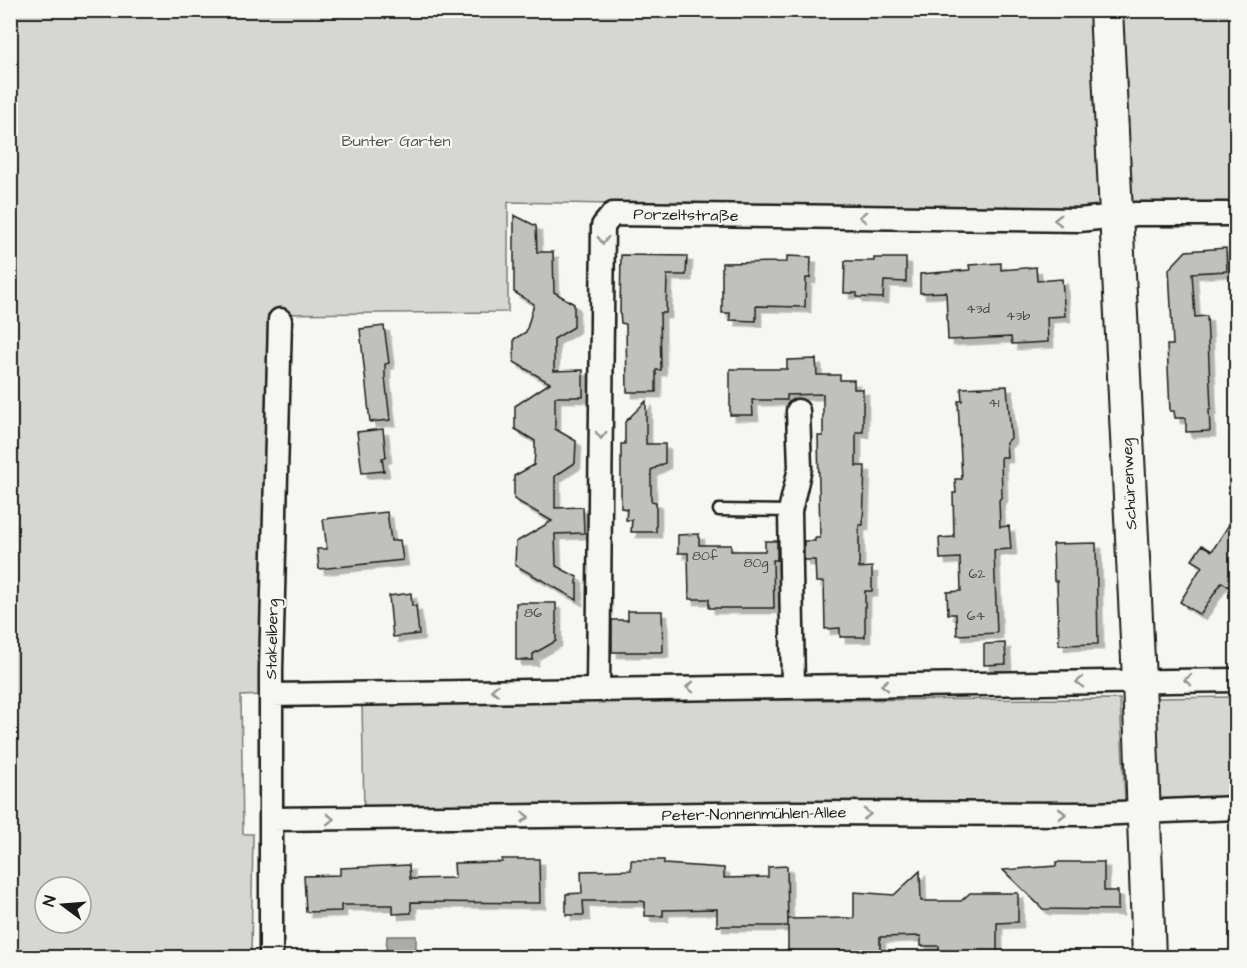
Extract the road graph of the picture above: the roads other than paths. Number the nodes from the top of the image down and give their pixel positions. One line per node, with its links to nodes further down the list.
1 (1106, 10): 3 (main road, Schürenweg)
2 (1236, 214): 3 (street, Porzeltstraße)
3 (1116, 218): 8 (main road, Schürenweg); 11 (street, Porzeltstraße, one-way to 11)
4 (280, 320): 12 (street, Stakelberg)
5 (798, 411): 7 (street)
6 (719, 510): 7 (lane)
7 (790, 511): 10 (street)
8 (1139, 680): 9 (street, one-way to 8); 10 (street, one-way to 10); 14 (main road, Schürenweg)
9 (1236, 680)
10 (793, 686): 11 (street, one-way to 11)
11 (598, 688): 12 (street, one-way to 12)
12 (271, 695): 15 (street, Stakelberg)
13 (1236, 808): 14 (street, Peter-Nonnenmühlen-Allee)
14 (1142, 811): 15 (street, Peter-Nonnenmühlen-Allee, one-way to 14); 17 (main road, Schürenweg)
15 (271, 819): 16 (street, Stakelberg)
16 (271, 957)
17 (1149, 957)

